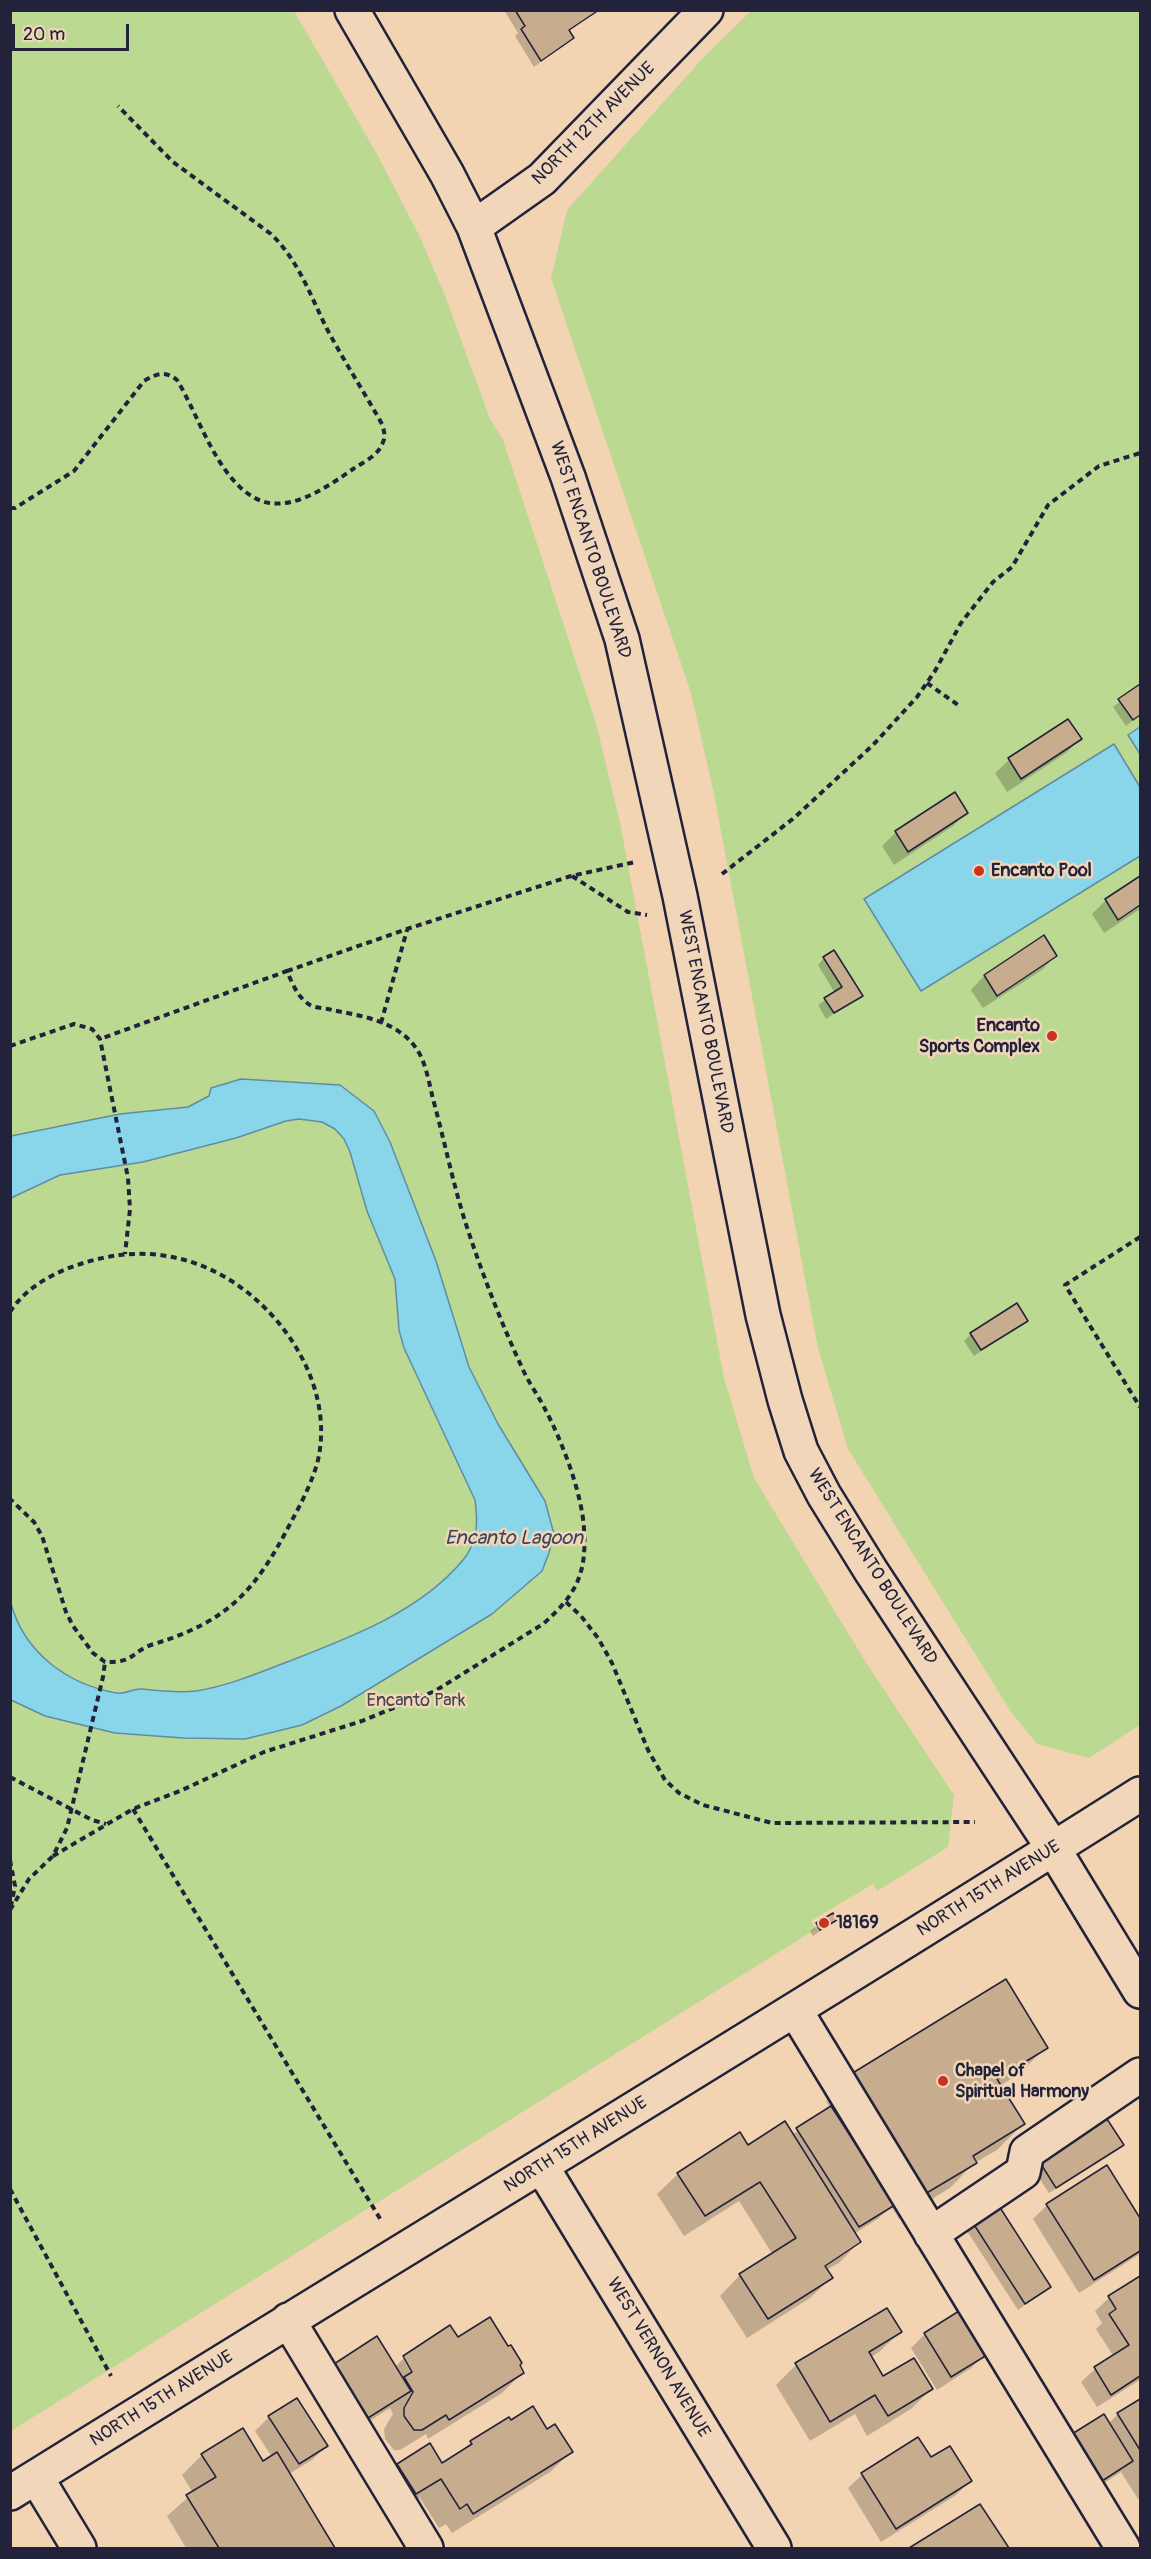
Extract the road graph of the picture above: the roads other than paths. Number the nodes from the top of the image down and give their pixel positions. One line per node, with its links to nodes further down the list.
1 (352, 10): 3 (street, WEST ENCANTO BOULEVARD)
2 (706, 10): 3 (street, NORTH 12TH AVENUE)
3 (474, 227): 5 (street, WEST ENCANTO BOULEVARD)
4 (1140, 1794): 5 (street, NORTH 15TH AVENUE)
5 (1053, 1848): 6 (street, WEST ENCANTO BOULEVARD); 7 (street, NORTH 15TH AVENUE)
6 (1140, 1991)
7 (795, 2010): 9 (street, NORTH 15TH AVENUE); 10 (street)
8 (1140, 2075): 10 (street)
9 (542, 2167): 11 (street, NORTH 15TH AVENUE); 15 (street, WEST VERNON AVENUE)
10 (931, 2234): 16 (street)
11 (288, 2320): 12 (street, NORTH 15TH AVENUE); 14 (street)
12 (23, 2485): 13 (street)
13 (79, 2548)
14 (426, 2548)
15 (774, 2548)
16 (1123, 2548)

